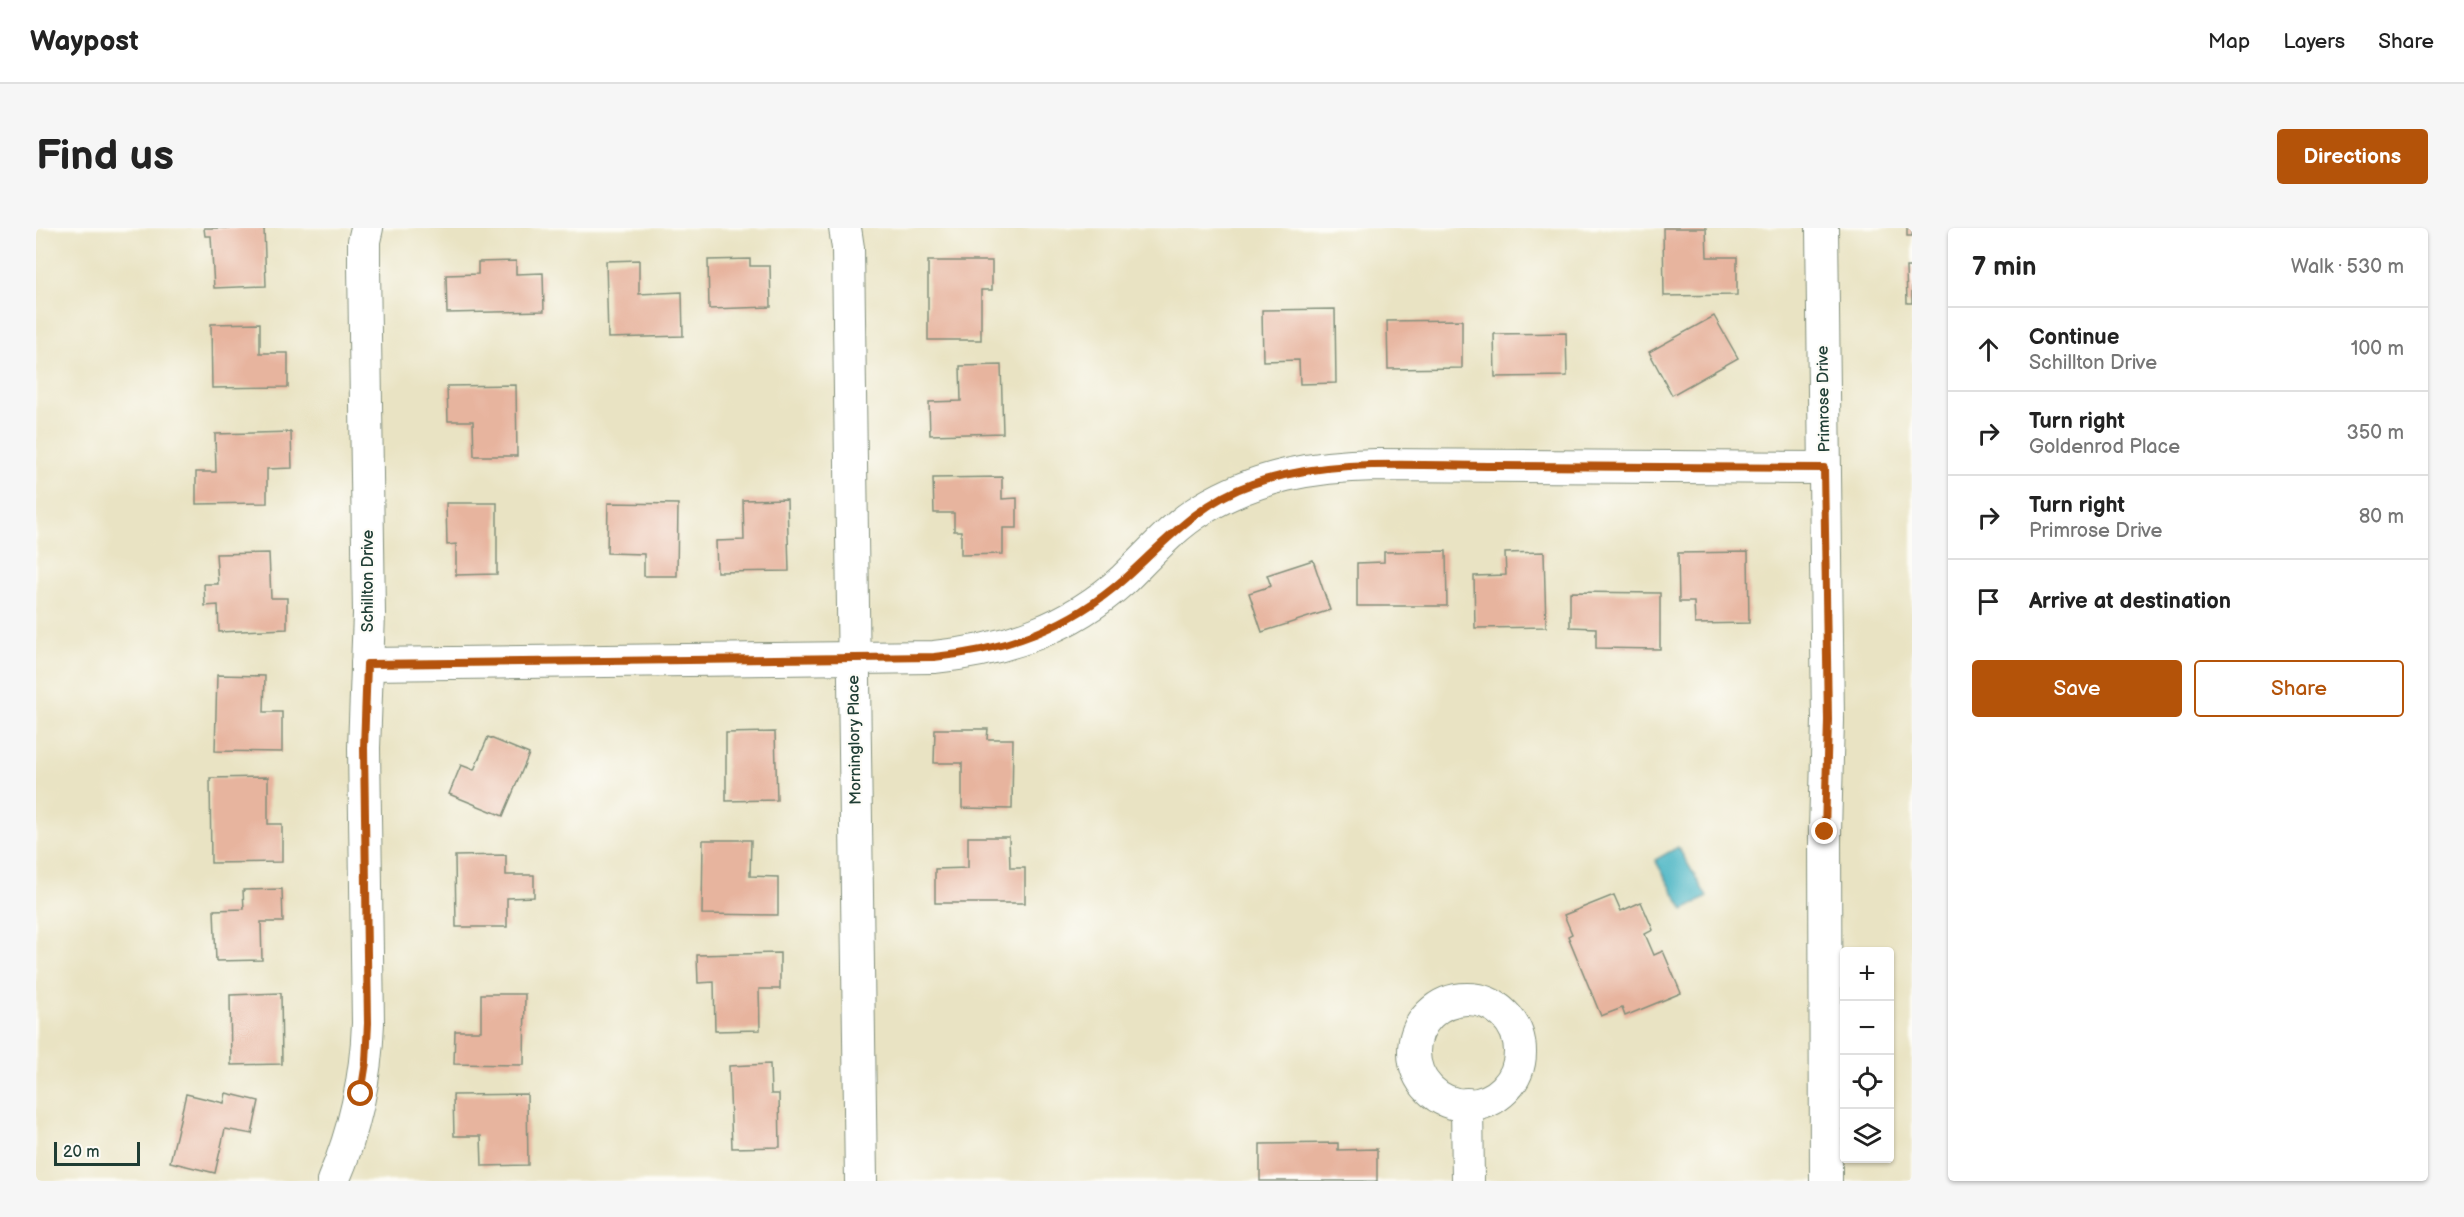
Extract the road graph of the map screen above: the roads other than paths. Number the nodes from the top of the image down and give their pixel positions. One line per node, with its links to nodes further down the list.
1 (368, 228): 6 (street, Schillton Drive)
2 (845, 228): 5 (street, Morninglory Place)
3 (1822, 228): 4 (street, Primrose Drive)
4 (1824, 468): 5 (street); 11 (street, Primrose Drive)
5 (854, 657): 6 (street); 9 (street, Morninglory Place)
6 (367, 664): 8 (street, Schillton Drive)
7 (1467, 1104): 10 (street)
8 (333, 1181)
9 (861, 1181)
10 (1468, 1181)
11 (1826, 1181)

